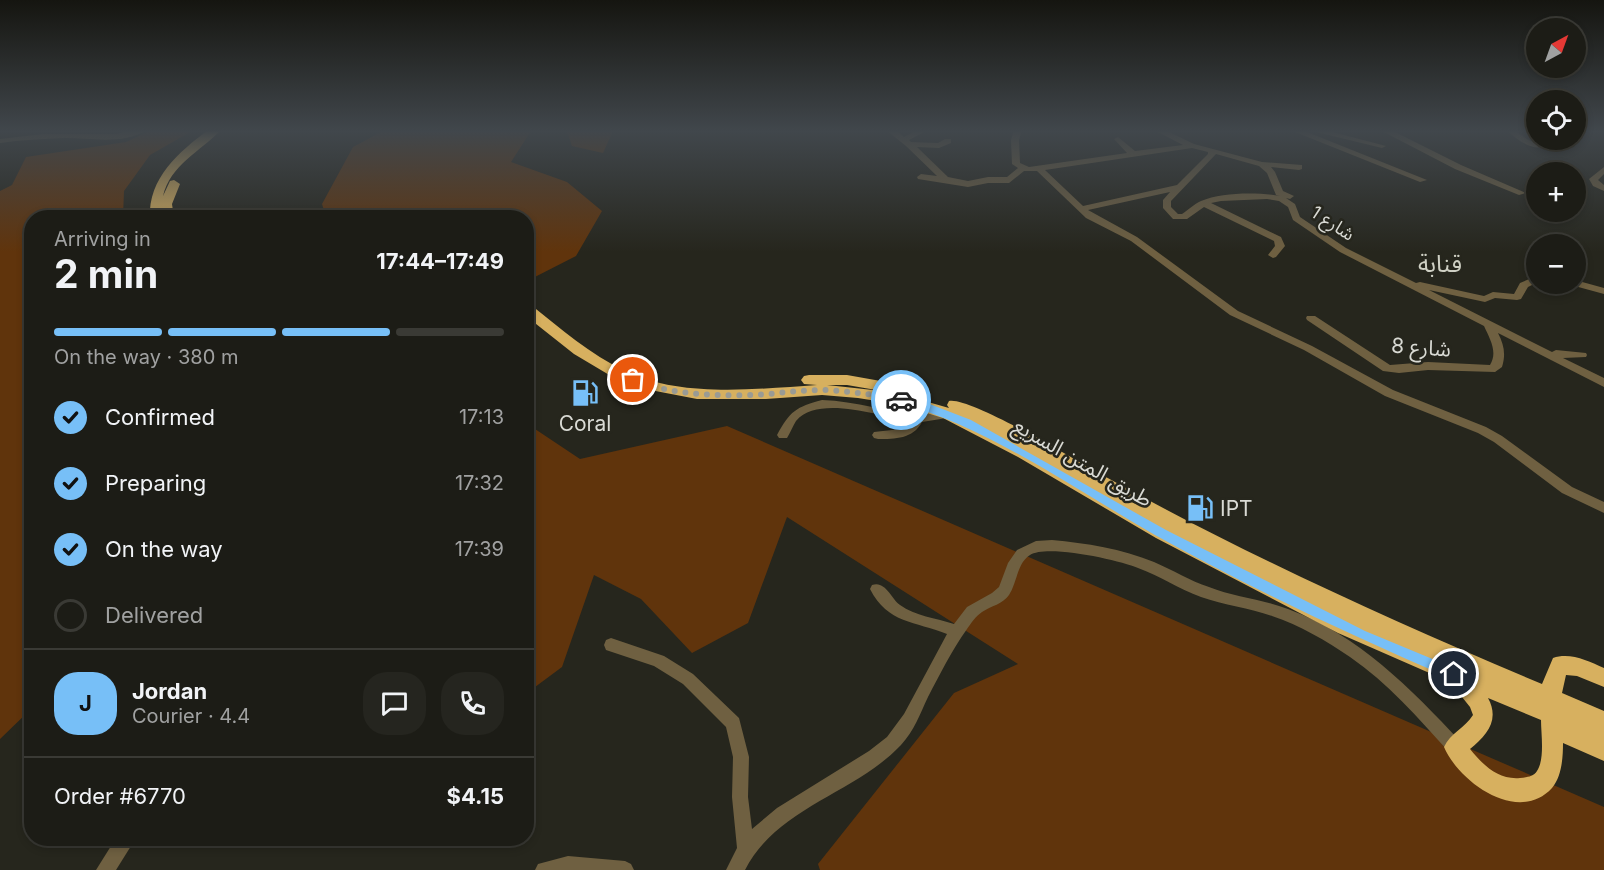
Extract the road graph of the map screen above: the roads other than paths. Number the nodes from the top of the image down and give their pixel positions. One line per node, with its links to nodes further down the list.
1 (1040, 170): 19 (street)
2 (1604, 170): 15 (street)
3 (171, 171): 20 (highway)
4 (182, 171): 21 (highway)
5 (937, 171): 12 (street)
6 (1020, 171): 12 (street)
7 (1195, 171): 14 (street, شارع 1)
8 (1269, 171): 17 (street)
9 (1399, 171): 13 (street)
10 (1467, 171): 16 (street)
11 (921, 177): 12 (street)
12 (945, 178)
13 (1423, 180)
14 (1178, 187): 18 (street, شارع 1); 19 (street)
15 (1604, 188)
16 (1522, 193)
17 (1295, 198)
18 (1203, 203): 22 (street); 24 (street, شارع 1)
19 (1081, 208): 38 (street)
20 (155, 210)
21 (167, 210)
22 (1273, 255)
23 (1526, 284): 24 (street)
24 (1413, 286): 30 (street, شارع 1)
25 (1586, 286): 26 (street)
26 (1604, 291)
27 (534, 302): 44 (highway, طريق المتن السريع)
28 (534, 315): 34 (highway, طريق المتن السريع)
29 (1311, 318): 30 (street, شارع 8)
30 (1487, 324): 31 (street, شارع 1)
31 (1532, 346): 32 (street); 33 (street, شارع 1)
32 (1582, 356)
33 (1604, 383)
34 (948, 414): 35 (street); 42 (highway, طريق المتن السريع)
35 (918, 419): 36 (street); 37 (street)
36 (783, 435)
37 (878, 435)
38 (1604, 508)
39 (876, 589): 40 (street)
40 (957, 632): 47 (street); 50 (street)
41 (611, 645): 50 (street)
42 (1454, 674): 46 (highway, طريق المتن السريع); 47 (highway)
43 (1604, 678): 45 (highway)
44 (1604, 720)
45 (1552, 723): 47 (highway); 48 (highway)
46 (1604, 736)
47 (1455, 747)
48 (1604, 750)
49 (121, 846): 51 (street)
50 (746, 852): 54 (street)
51 (105, 870)
52 (544, 870): 53 (street)
53 (625, 870)
54 (735, 870)

